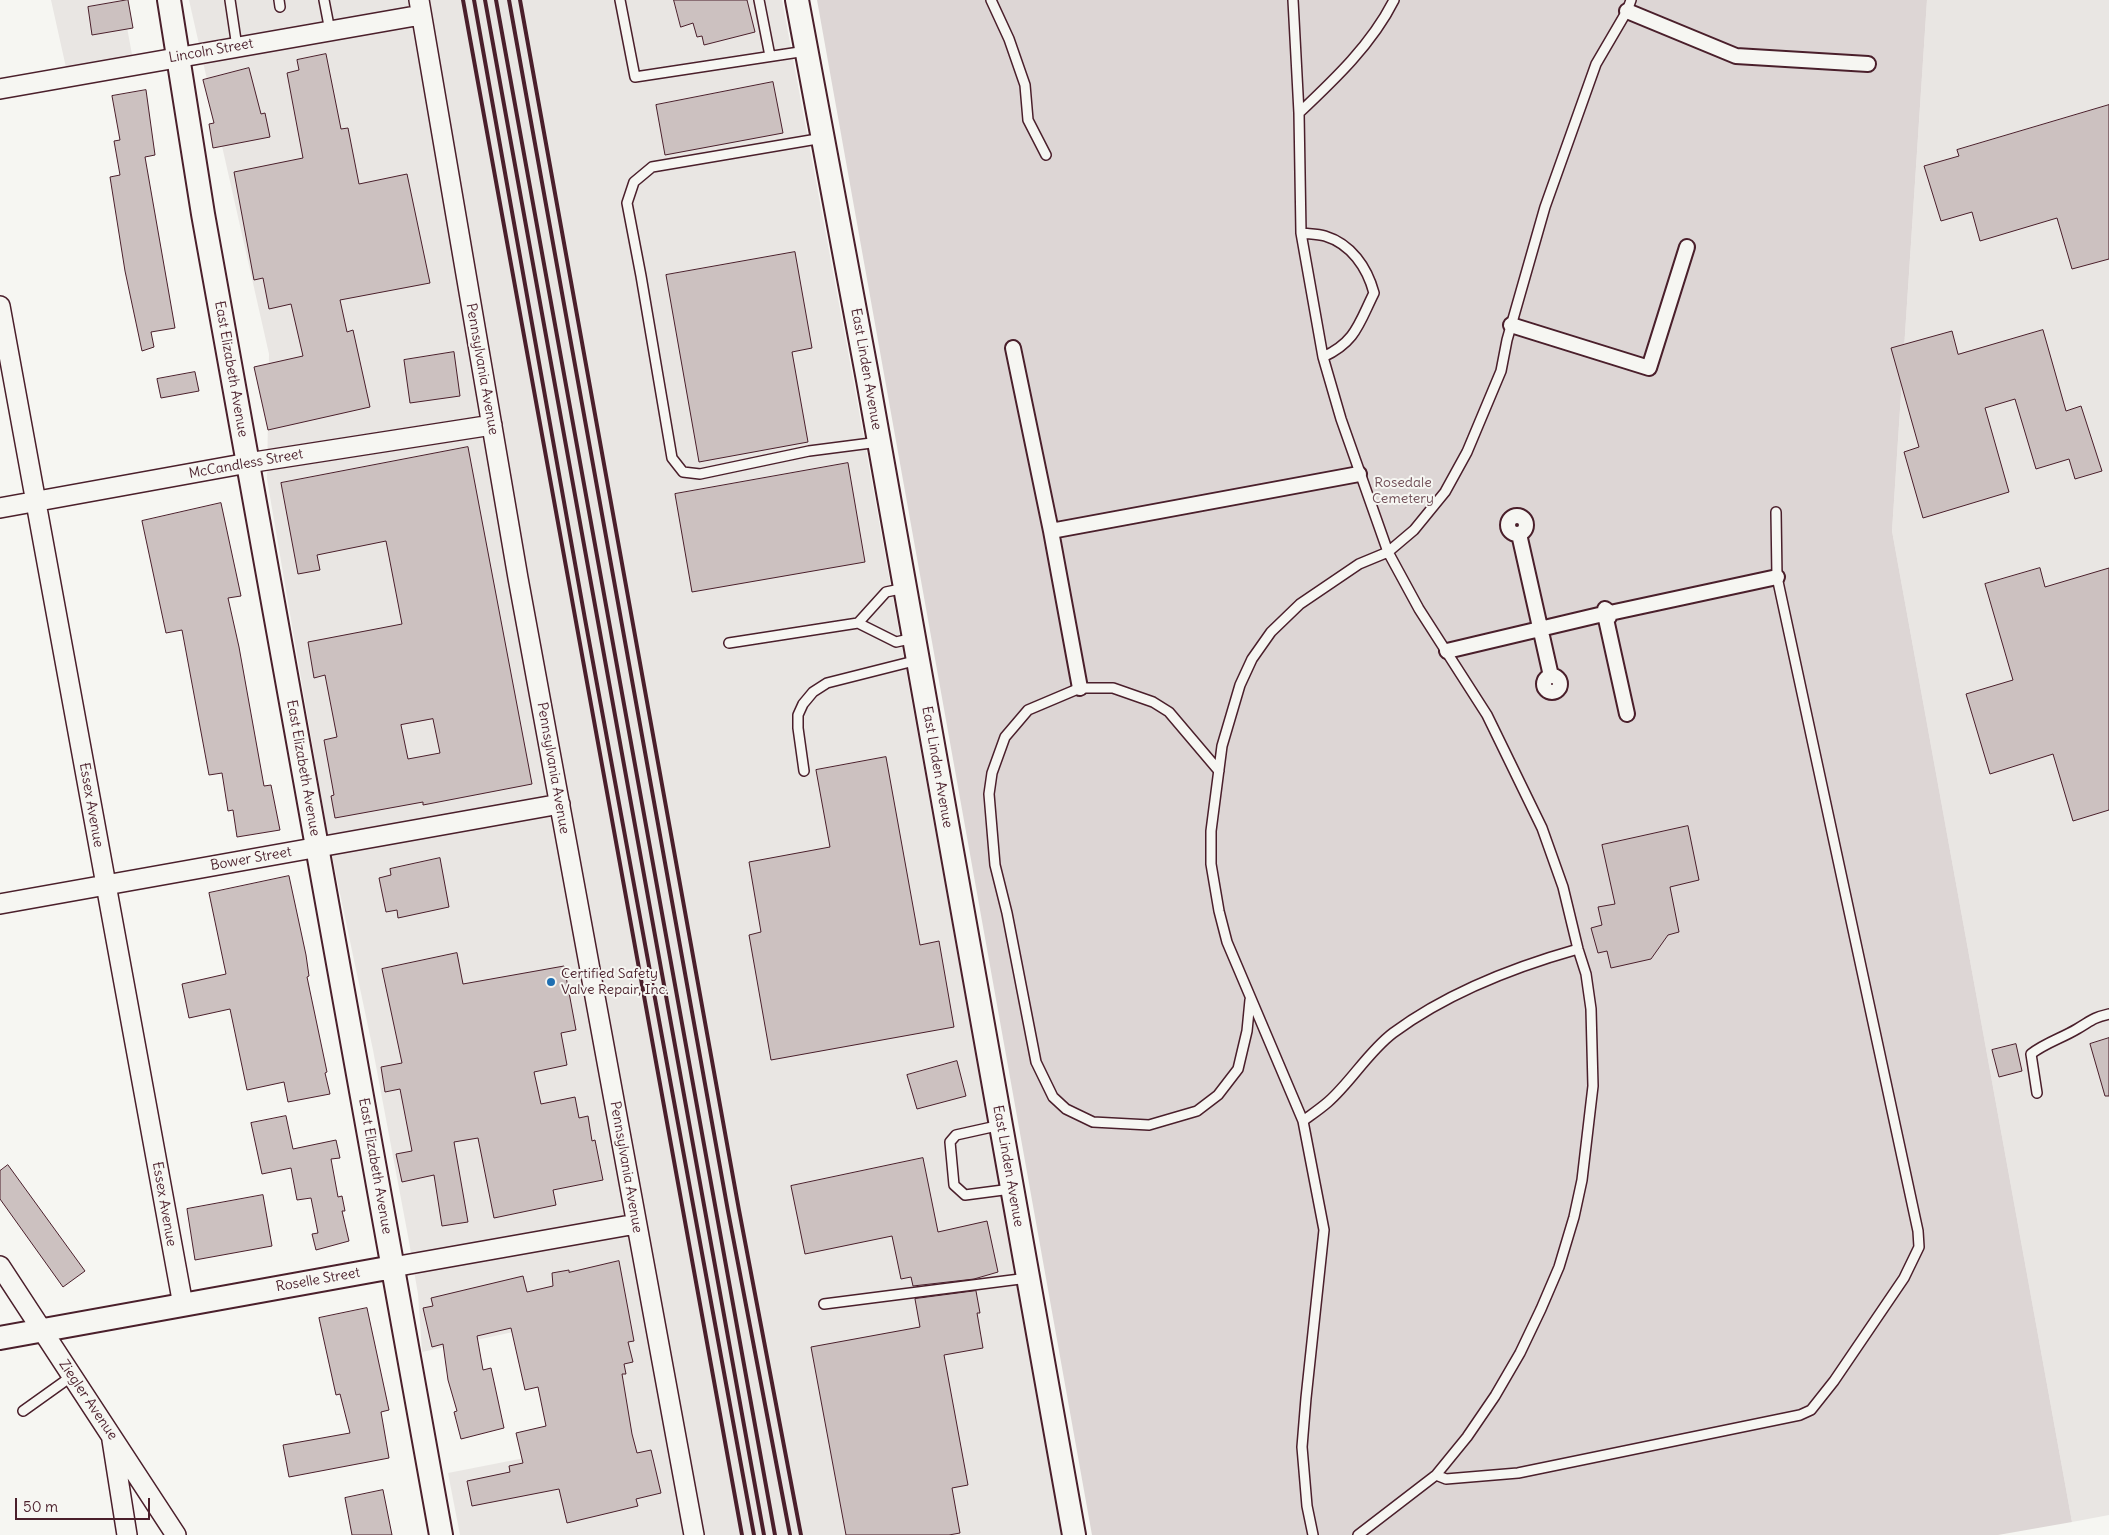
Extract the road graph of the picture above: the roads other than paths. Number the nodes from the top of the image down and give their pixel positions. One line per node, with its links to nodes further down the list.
1 (169, 0): 16 (street, East Elizabeth Avenue)
2 (230, 0): 13 (lane)
3 (324, 0): 12 (lane)
4 (620, 0): 15 (lane)
5 (759, 0): 15 (lane)
6 (797, 0): 14 (street, East Linden Avenue)
7 (992, 0): 21 (lane)
8 (1293, 0): 19 (lane)
9 (1394, 0): 19 (lane)
10 (1629, 6): 17 (street); 25 (lane)
11 (420, 7): 12 (street, Lincoln Street); 28 (street, Pennsylvania Avenue)
12 (330, 31): 13 (street, Lincoln Street)
13 (237, 47): 16 (street, Lincoln Street)
14 (806, 51): 15 (lane); 20 (street, East Linden Avenue)
15 (770, 56)
16 (178, 57): 18 (street, Lincoln Street); 30 (street, East Elizabeth Avenue)
17 (1868, 64)
18 (0, 89)
19 (1300, 113): 22 (lane)
20 (823, 138): 29 (street, East Linden Avenue); 29 (lane)
21 (1046, 155)
22 (1302, 233): 27 (lane); 27 (lane)
23 (1687, 247): 25 (street)
24 (0, 306): 32 (street, Essex Avenue)
25 (1511, 325): 37 (lane)
26 (1014, 348): 35 (street)
27 (1323, 357): 31 (lane)
28 (492, 425): 30 (street, McCandless Street); 52 (street, Pennsylvania Avenue)
29 (879, 442): 39 (street, East Linden Avenue)
30 (248, 463): 32 (street, McCandless Street); 53 (street, East Elizabeth Avenue)
31 (1359, 474): 35 (street); 37 (lane)
32 (36, 502): 33 (street, McCandless Street); 54 (street, Essex Avenue)
33 (0, 508)
34 (1776, 512): 38 (lane)
35 (1052, 531): 48 (street)
36 (1519, 534): 42 (street)
37 (1388, 552): 45 (lane); 51 (lane)
38 (1777, 577): 40 (street); 74 (lane)
39 (905, 588): 41 (lane); 43 (street, East Linden Avenue)
40 (1605, 616): 42 (street); 49 (street)
41 (858, 623): 43 (lane); 44 (lane)
42 (1540, 629): 45 (street); 47 (street)
43 (914, 638): 46 (street, East Linden Avenue)
44 (729, 643)
45 (1447, 652): 56 (lane)
46 (918, 660): 50 (lane); 61 (street, East Linden Avenue)
47 (1551, 676)
48 (1080, 688): 51 (lane); 57 (lane)
49 (1627, 714)
50 (804, 771)
51 (1219, 771): 57 (lane)
52 (560, 804): 53 (street, Bower Street); 63 (street, Pennsylvania Avenue)
53 (317, 847): 54 (street, Bower Street); 65 (street, East Elizabeth Avenue)
54 (106, 885): 55 (street, Bower Street); 68 (street, Essex Avenue)
55 (0, 904)
56 (1578, 949): 60 (lane); 74 (lane)
57 (1250, 998): 60 (lane)
58 (2109, 1014): 59 (lane)
59 (2037, 1093)
60 (1303, 1120): 80 (lane)
61 (1001, 1125): 62 (street, East Linden Avenue); 62 (lane)
62 (1012, 1189): 66 (street, East Linden Avenue)
63 (636, 1224): 65 (street, Roselle Street); 79 (street, Pennsylvania Avenue)
64 (0, 1266): 69 (street, Ziegler Avenue)
65 (393, 1267): 68 (street, Roselle Street); 78 (street, East Elizabeth Avenue)
66 (1028, 1278): 67 (lane); 75 (street, East Linden Avenue)
67 (824, 1304)
68 (183, 1305): 69 (street, Roselle Street)
69 (41, 1331): 70 (street, Roselle Street); 71 (street, Ziegler Avenue)
70 (0, 1338)
71 (72, 1376): 72 (lane); 73 (street, Ziegler Avenue)
72 (23, 1411)
73 (110, 1432): 76 (street); 77 (street, Ziegler Avenue)
74 (1436, 1475): 81 (lane)
75 (1070, 1534)
76 (127, 1535)
77 (176, 1535)
78 (441, 1535)
79 (694, 1535)
80 (1313, 1535)
81 (1358, 1535)

